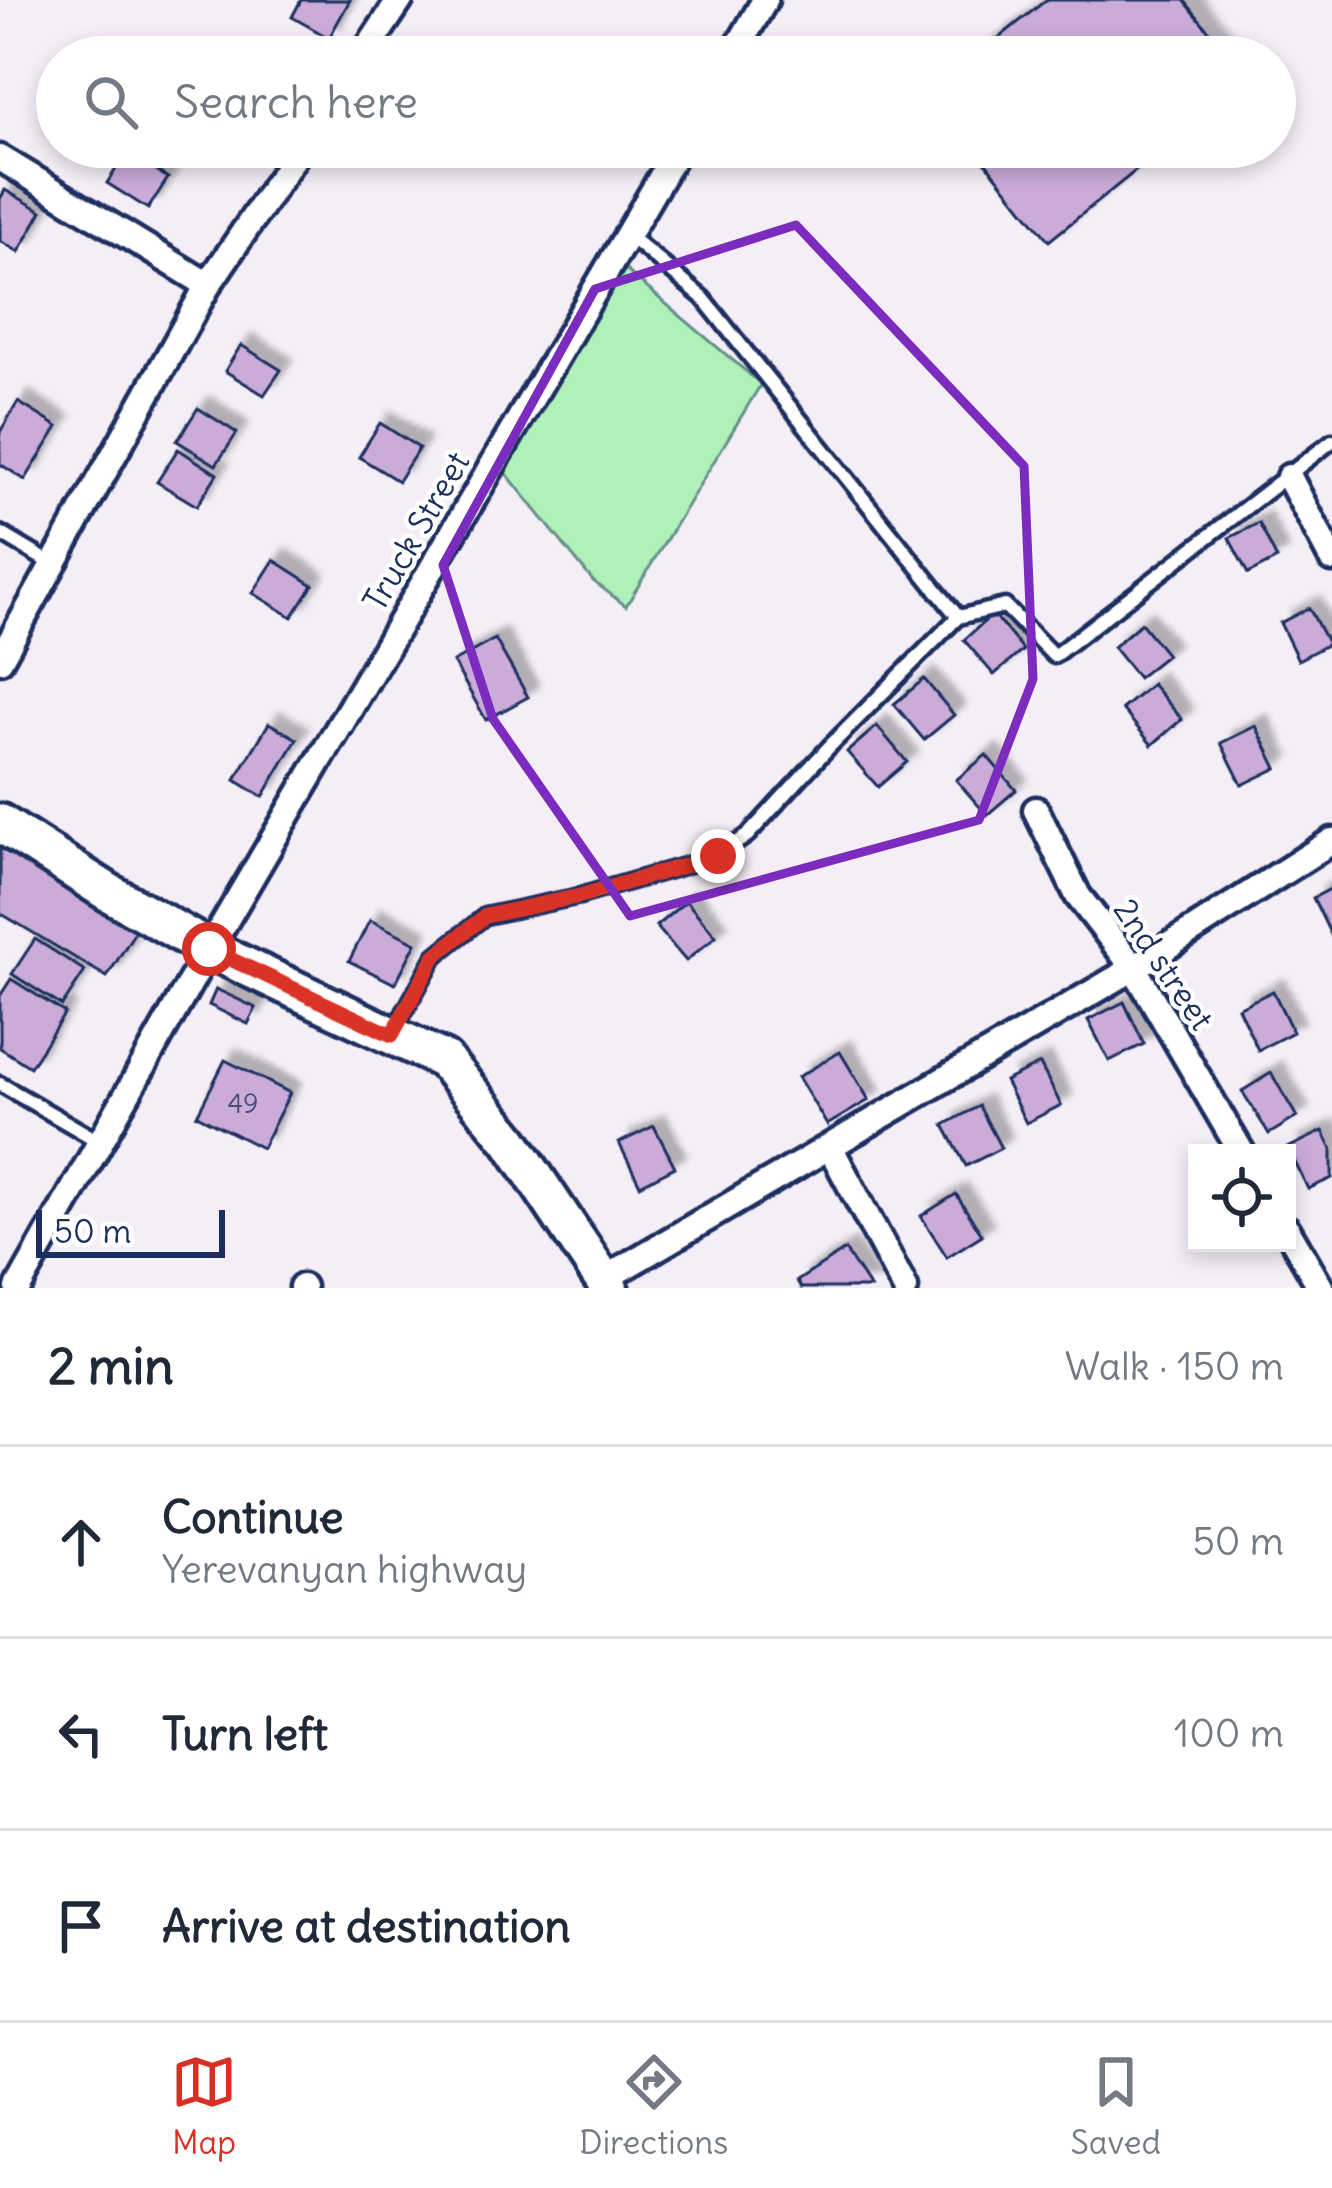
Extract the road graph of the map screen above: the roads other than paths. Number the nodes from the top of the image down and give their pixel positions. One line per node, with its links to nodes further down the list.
1 (400, 0): 3 (street)
2 (765, 0): 4 (street)
3 (376, 36)
4 (744, 36)
5 (0, 158): 9 (street)
6 (287, 168): 9 (street)
7 (667, 168): 8 (street, Truck Street)
8 (628, 235): 15 (lane); 20 (street, Truck Street)
9 (208, 285): 14 (street)
10 (1332, 441): 11 (lane)
11 (1289, 477): 13 (street); 15 (lane)
12 (0, 533): 14 (lane)
13 (1332, 559)
14 (53, 564): 16 (street)
15 (958, 617): 22 (lane)
16 (0, 660)
17 (1036, 809): 21 (street, 2nd street)
18 (0, 823): 20 (main road)
19 (1332, 841): 21 (street)
20 (209, 949): 22 (main road); 24 (street, Truck Street)
21 (1134, 968): 25 (street, 2nd street); 26 (street)
22 (392, 1035): 28 (main road)
23 (0, 1084): 24 (lane)
24 (100, 1142): 29 (street, Truck Street)
25 (1237, 1144)
26 (830, 1147): 28 (street); 30 (street)
27 (1296, 1244): 31 (street)
28 (607, 1284)
29 (18, 1288)
30 (905, 1288)
31 (1322, 1288)

